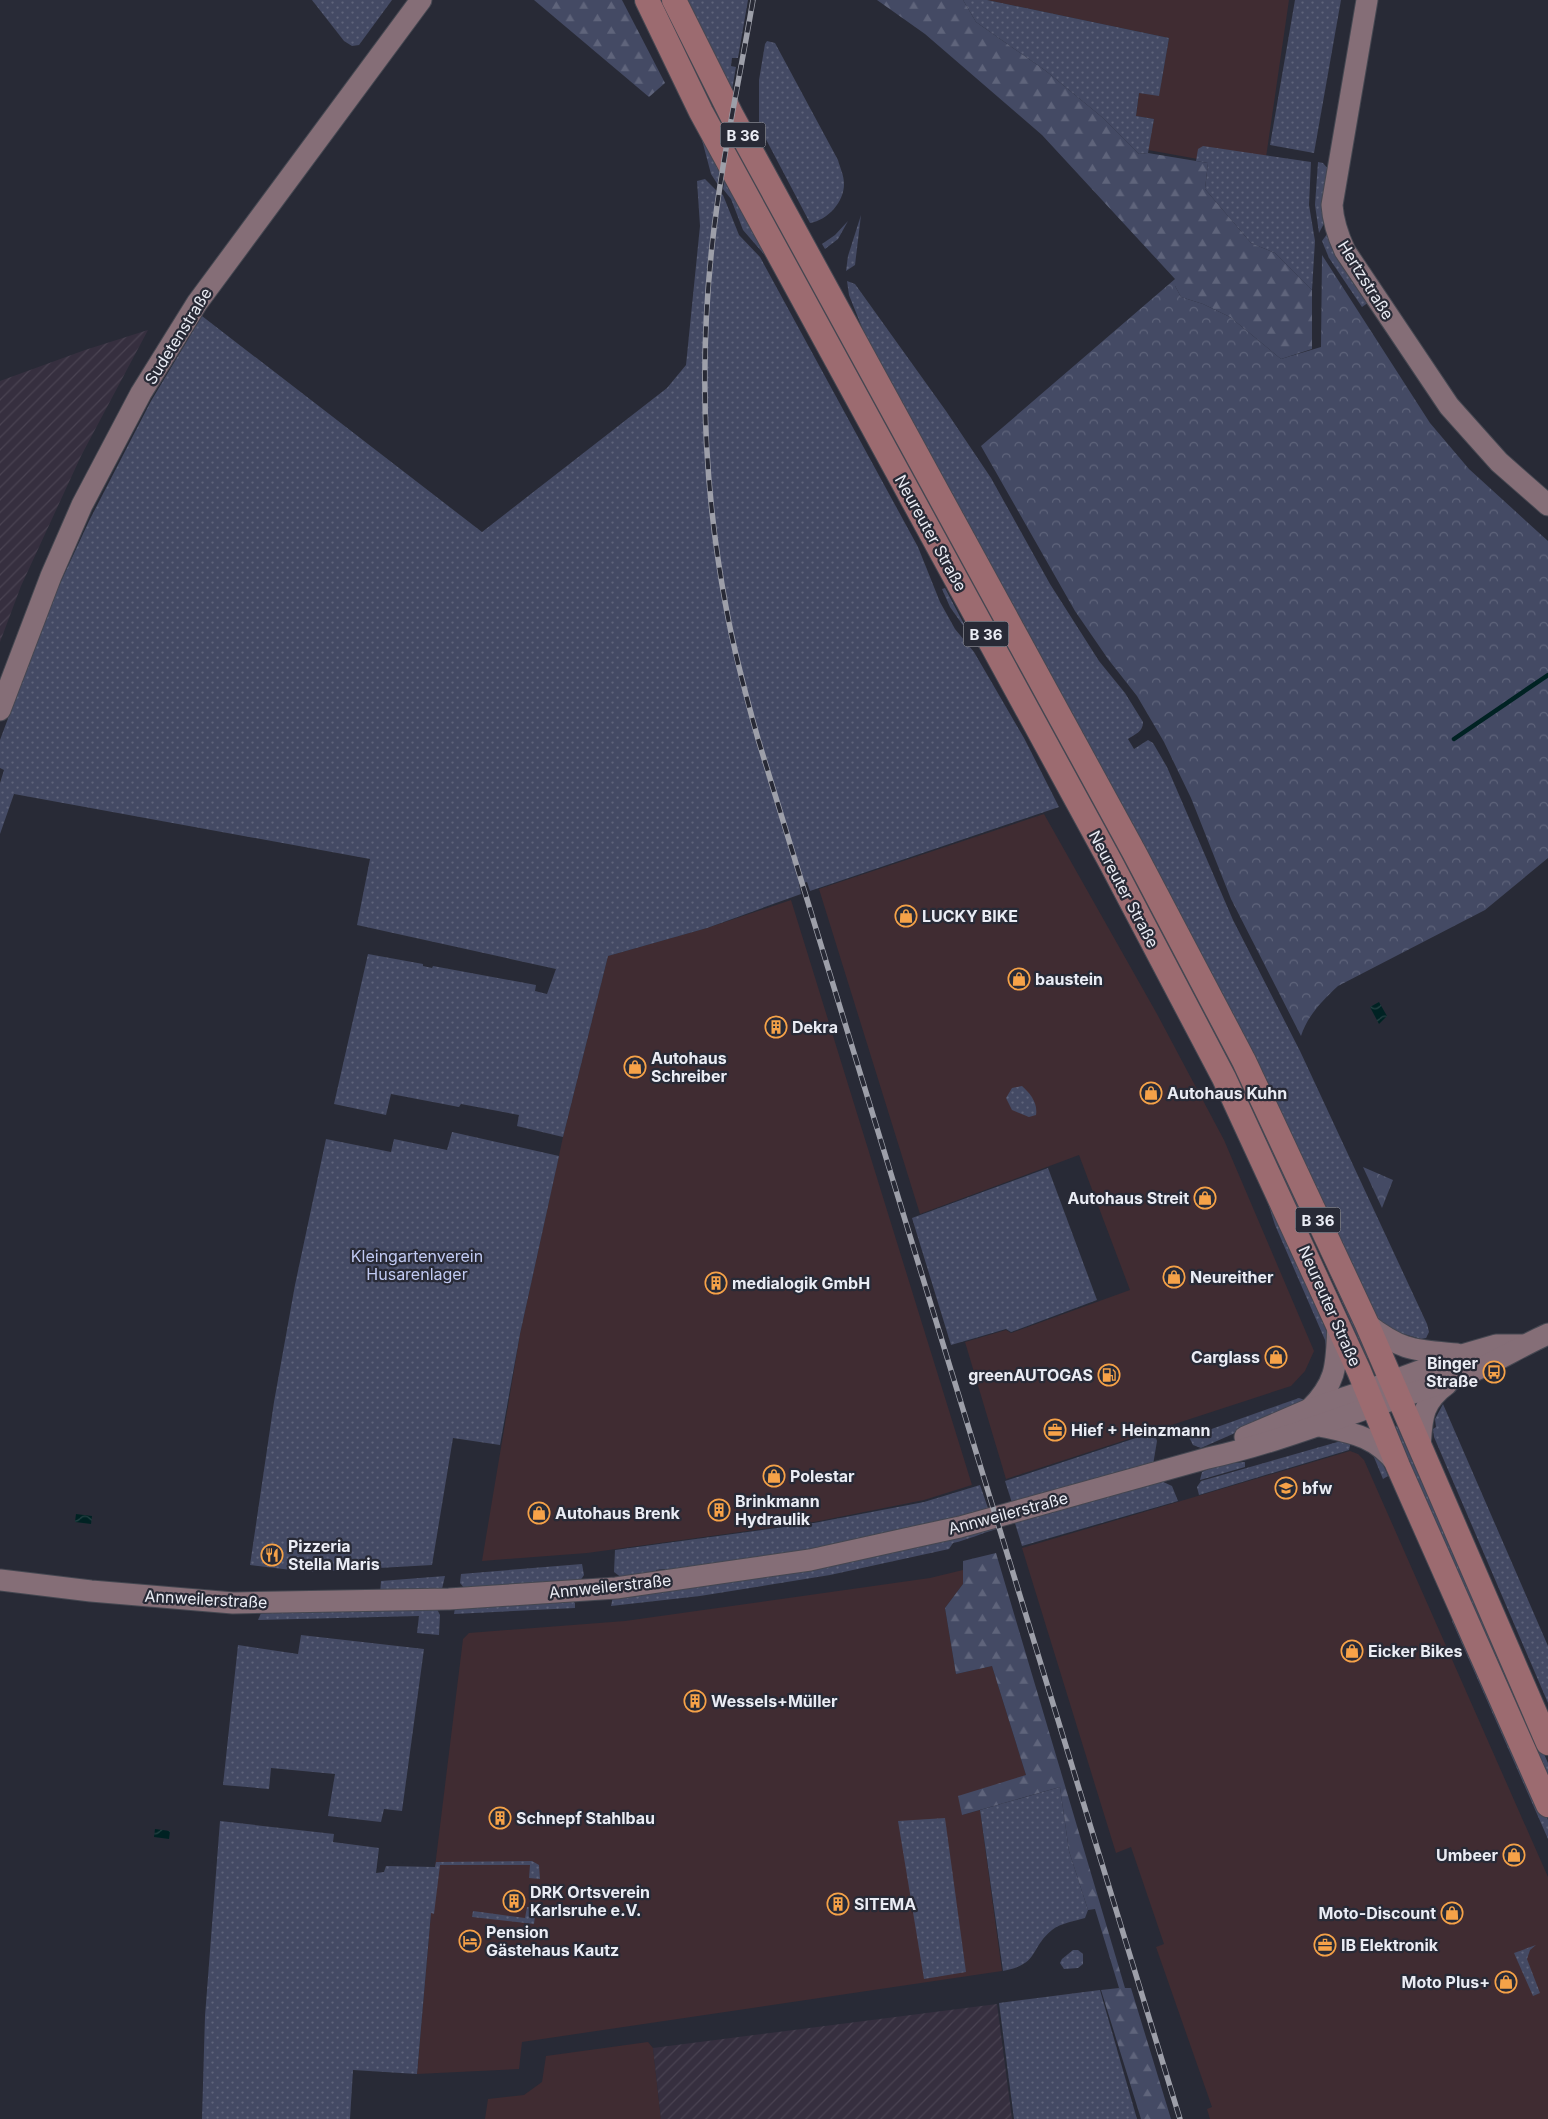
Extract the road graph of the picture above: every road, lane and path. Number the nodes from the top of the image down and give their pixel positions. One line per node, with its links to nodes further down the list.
1 (421, 0): 6 (street, Sudetenstraße)
2 (647, 0): 7 (main road, Neureuter Straße / B 36)
3 (674, 0): 8 (main road, Neureuter Straße / B 36)
4 (1367, 0): 5 (street, Hertzstraße)
5 (1548, 505)
6 (0, 710)
7 (1338, 1323): 14 (main road, Neureuter Straße / B 36); 15 (street)
8 (1367, 1324): 11 (street); 13 (main road, Neureuter Straße / B 36)
9 (1548, 1334): 10 (street)
10 (1523, 1344): 11 (street); 12 (street)
11 (1465, 1354): 13 (street)
12 (1453, 1379): 13 (street); 16 (street)
13 (1395, 1390): 14 (street, Annweilerstraße); 16 (main road, Neureuter Straße / B 36)
14 (1371, 1398): 15 (street, Annweilerstraße); 17 (main road, Neureuter Straße / B 36)
15 (1315, 1418): 17 (street); 18 (street, Annweilerstraße)
16 (1420, 1448): 19 (main road, Neureuter Straße / B 36)
17 (1398, 1466): 20 (main road, Neureuter Straße / B 36)
18 (0, 1580)
19 (1548, 1743)
20 (1548, 1805)

